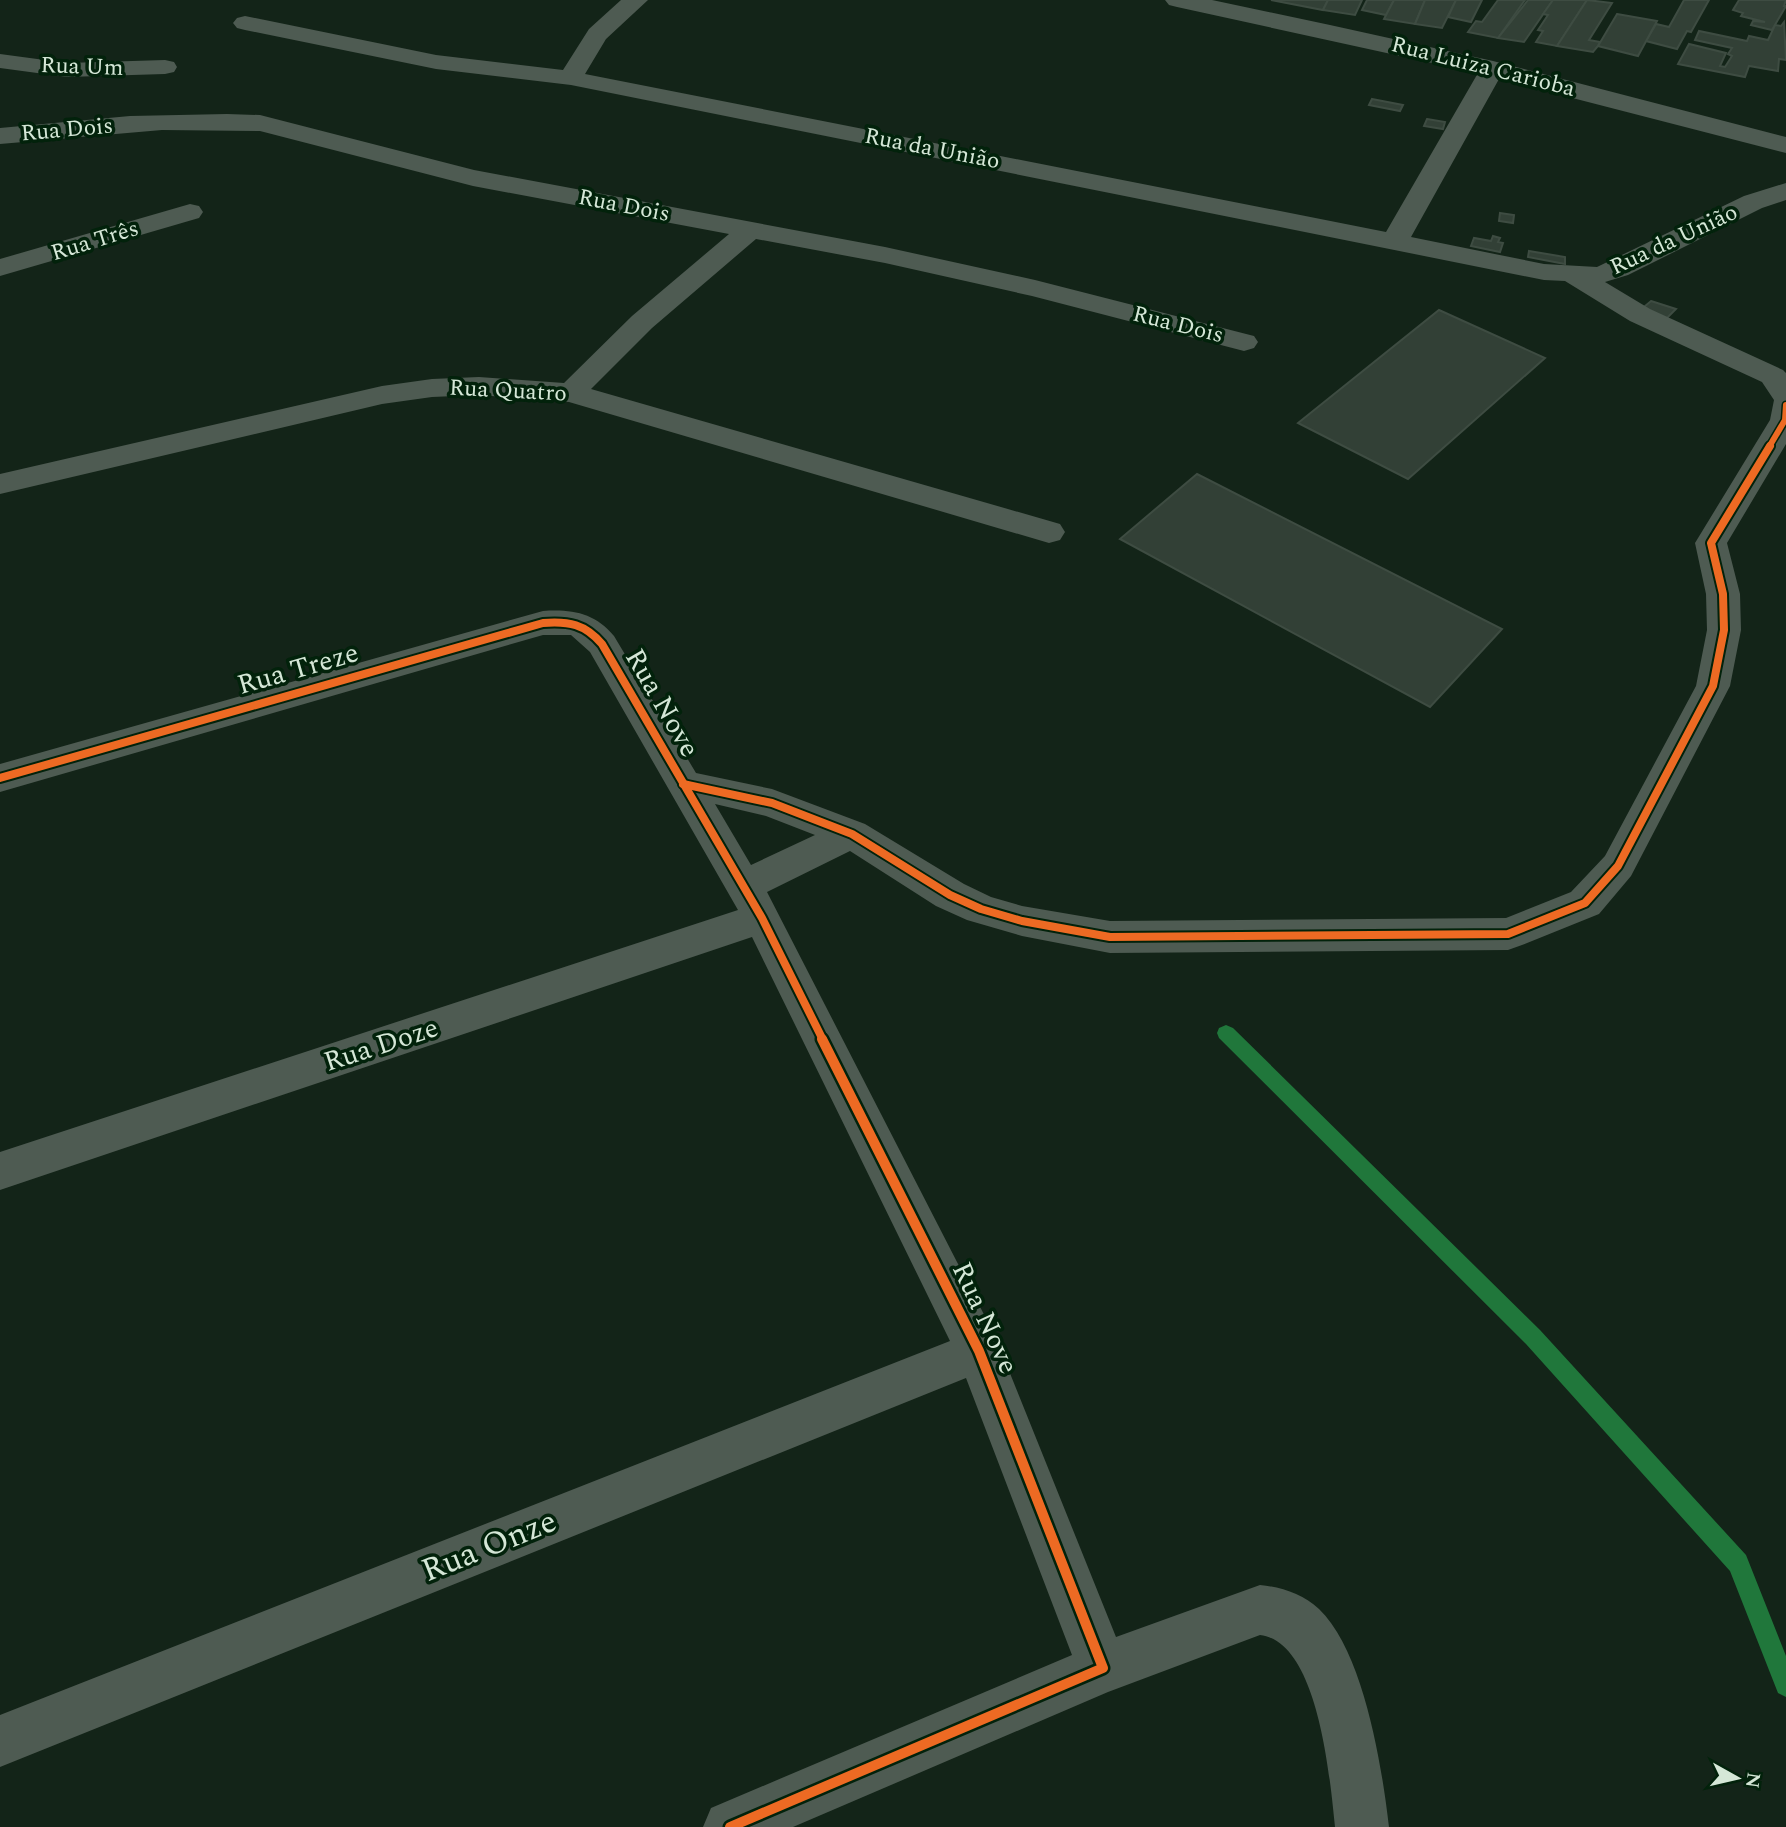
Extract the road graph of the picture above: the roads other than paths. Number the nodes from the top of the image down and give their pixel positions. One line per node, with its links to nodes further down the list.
1 (636, 0): 8 (street)
2 (1177, 0): 3 (street, Rua Luiza Carioba)
3 (1236, 5): 7 (street, Rua Luiza Carioba)
4 (245, 23): 8 (street, Rua da União)
5 (0, 61): 6 (street, Rua Um)
6 (165, 67)
7 (1493, 68): 10 (street, Rua Luiza Carioba); 14 (street)
8 (571, 78): 14 (street, Rua da União)
9 (0, 136): 13 (street, Rua Dois)
10 (1786, 145)
11 (1786, 191): 16 (street, Rua da União)
12 (190, 212): 15 (street, Rua Três)
13 (748, 230): 17 (street, Rua Dois); 18 (street)
14 (1395, 241): 16 (street, Rua da União)
15 (0, 268)
16 (1574, 275): 19 (street)
17 (1244, 342)
18 (571, 393): 21 (street, Rua Quatro); 22 (street, Rua Quatro)
19 (1786, 396)
20 (1786, 405): 26 (street)
21 (0, 484)
22 (1049, 532)
23 (602, 644): 24 (street, Rua Treze); 25 (street, Rua Nove)
24 (0, 778)
25 (683, 784): 26 (street); 27 (street, Rua Nove)
26 (852, 834): 27 (street, Rua Doze)
27 (752, 902): 28 (street, Rua Doze); 29 (street, Rua Nove)
28 (0, 1171)
29 (979, 1351): 30 (street, Rua Nove); 31 (street, Rua Onze)
30 (1103, 1668): 32 (street); 33 (street)
31 (0, 1741)
32 (730, 1827)
33 (1362, 1827)

